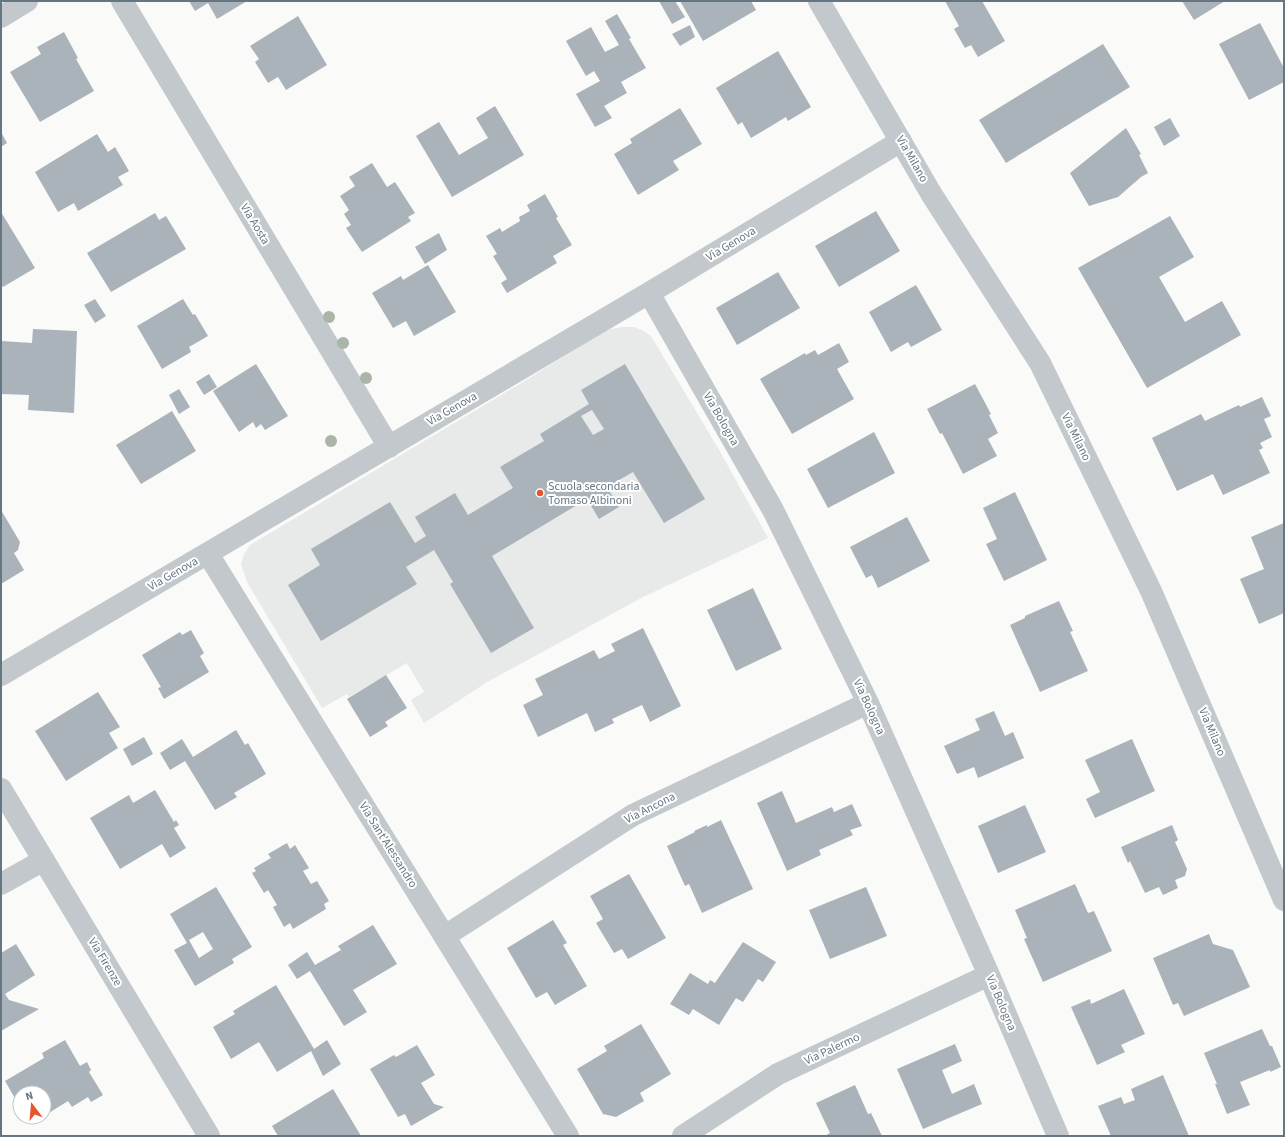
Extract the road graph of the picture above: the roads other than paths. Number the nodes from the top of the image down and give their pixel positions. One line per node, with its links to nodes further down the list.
1 (27, 1): 4 (street)
2 (122, 1): 7 (street, Via Aosta)
3 (819, 1): 5 (street, Via Milano)
4 (1, 17)
5 (902, 141): 6 (street, Via Genova); 14 (street, Via Milano)
6 (650, 293): 7 (street, Via Genova); 10 (street, Via Bologna)
7 (389, 446): 8 (street, Via Genova)
8 (208, 554): 9 (street, Via Genova); 15 (street, Via Sant'Alessandro)
9 (1, 675)
10 (868, 703): 15 (street, Via Ancona); 16 (street, Via Bologna)
11 (1, 789): 12 (street, Via Firenze)
12 (44, 860): 13 (street); 17 (street, Via Firenze)
13 (1, 884)
14 (1284, 900)
15 (445, 936): 18 (street, Via Sant'Alessandro)
16 (989, 975): 19 (street, Via Palermo); 20 (street, Via Bologna)
17 (209, 1136)
18 (568, 1136)
19 (683, 1136)
20 (1058, 1136)

